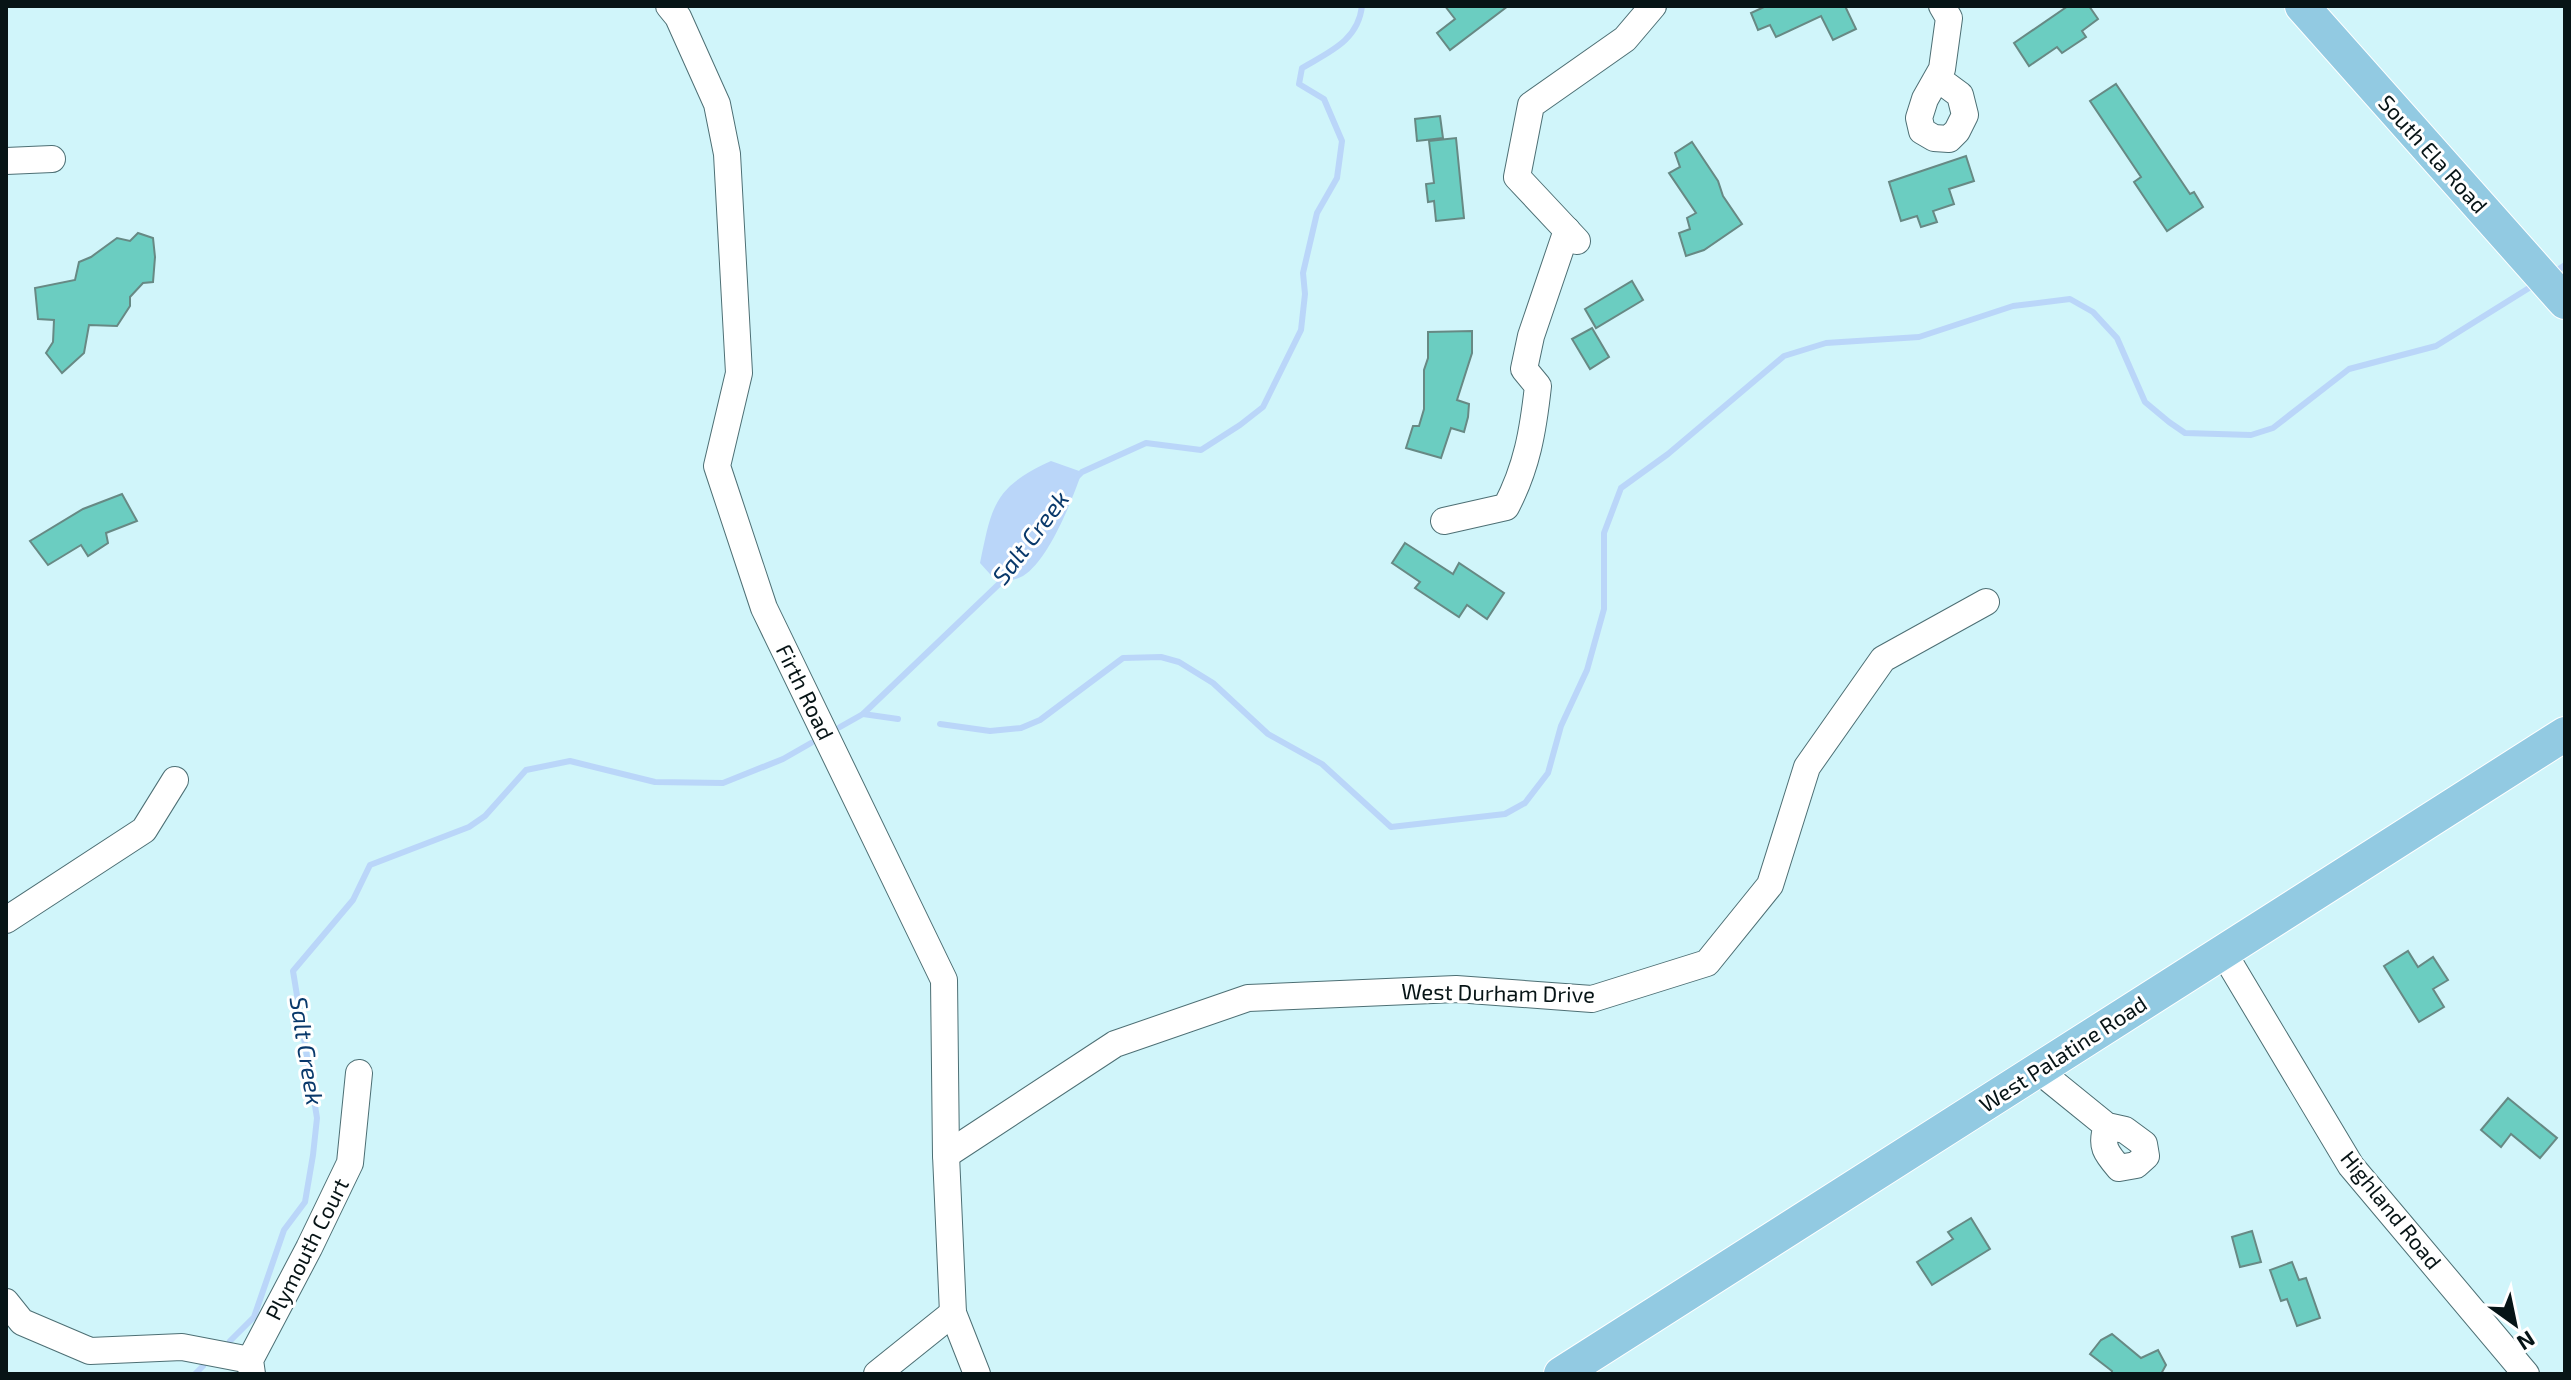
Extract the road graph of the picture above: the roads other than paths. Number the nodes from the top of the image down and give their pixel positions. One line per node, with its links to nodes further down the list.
1 (669, 6): 18 (street, Firth Road)
2 (1653, 6): 9 (street)
3 (1942, 6): 5 (street)
4 (2302, 6): 8 (main road, South Ela Road)
5 (1937, 78)
6 (52, 159): 7 (street)
7 (6, 161)
8 (2565, 302)
9 (1444, 521)
10 (1986, 602): 18 (street, West Durham Drive)
11 (2565, 734): 14 (main road, West Palatine Road)
12 (175, 780): 13 (street)
13 (6, 920)
14 (2223, 952): 15 (main road, West Palatine Road); 25 (street, Highland Road)
15 (2038, 1070): 17 (street); 24 (main road, West Palatine Road)
16 (359, 1073): 21 (street, Plymouth Court)
17 (2107, 1126)
18 (946, 1155): 20 (street, Firth Road)
19 (6, 1302): 21 (street)
20 (953, 1313): 22 (street); 23 (street, Firth Road)
21 (251, 1367)
22 (877, 1374)
23 (977, 1374)
24 (1561, 1374)
25 (2526, 1374)

